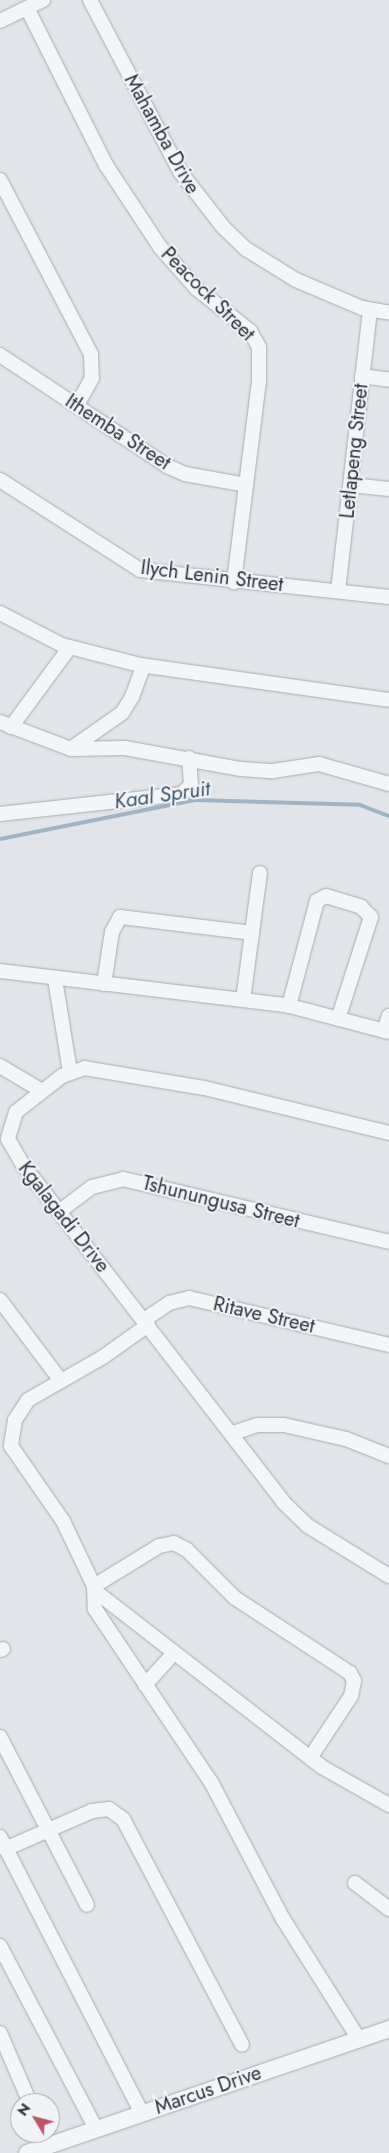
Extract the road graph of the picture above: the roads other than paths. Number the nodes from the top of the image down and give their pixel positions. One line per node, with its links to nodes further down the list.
1 (43, 0): 3 (street)
2 (90, 0): 6 (street, Mahamba Drive)
3 (27, 8): 4 (street); 13 (street, Peacock Street)
4 (0, 21)
5 (0, 180): 11 (street)
6 (370, 311): 7 (street, Mahamba Drive); 9 (street, Letlapeng Street)
7 (389, 313)
8 (0, 355): 11 (street, Ithemba Street)
9 (362, 376): 10 (street); 14 (street, Letlapeng Street)
10 (389, 380)
11 (77, 405): 13 (street, Ithemba Street)
12 (0, 480): 16 (street, Ilych Lenin Street)
13 (246, 485): 16 (street, Peacock Street)
14 (350, 485): 15 (street); 17 (street, Letlapeng Street)
15 (389, 489)
16 (234, 582): 17 (street, Ilych Lenin Street)
17 (338, 591): 18 (street, Ilych Lenin Street)
18 (389, 597)
19 (0, 613): 20 (street)
20 (70, 648): 21 (street); 23 (street)
21 (143, 666): 22 (street); 24 (street)
22 (389, 700)
23 (6, 725): 24 (street)
24 (71, 749): 25 (street)
25 (189, 758): 26 (street); 27 (street)
26 (389, 784)
27 (0, 814)
28 (260, 873): 29 (street)
29 (252, 933): 32 (street); 33 (street)
30 (0, 971): 31 (street)
31 (55, 979): 32 (street); 39 (street)
32 (104, 984): 33 (street)
33 (243, 1000): 34 (street)
34 (289, 1006): 36 (street); 36 (street)
35 (389, 1016): 37 (street)
36 (338, 1019): 37 (street)
37 (386, 1032)
38 (0, 1066): 40 (street)
39 (70, 1072): 40 (street, Kgalagadi Drive); 41 (street, Kgalagadi Drive)
40 (42, 1092): 42 (street, Kgalagadi Drive)
41 (389, 1132)
42 (60, 1211): 43 (street, Tshunungusa Street); 45 (street, Kgalagadi Drive)
43 (389, 1242)
44 (0, 1300): 47 (street)
45 (146, 1322): 46 (street, Ritave Street); 47 (street, Ritave Street); 49 (street, Kgalagadi Drive)
46 (389, 1345)
47 (61, 1381): 48 (street, Ritave Street)
48 (5, 1429): 52 (street)
49 (233, 1432): 50 (street); 51 (street, Kgalagadi Drive)
50 (386, 1449)
51 (389, 1576)
52 (94, 1589): 53 (street); 54 (street); 56 (street)
53 (174, 1652): 54 (street); 56 (street)
54 (145, 1685): 66 (street)
55 (0, 1736): 58 (street)
56 (310, 1758): 57 (street)
57 (389, 1805)
58 (50, 1830): 59 (street); 61 (street); 67 (street)
59 (3, 1843): 69 (street)
60 (355, 1882): 62 (street)
61 (87, 1905)
62 (389, 1909)
63 (0, 1946): 70 (street)
64 (389, 2029): 66 (street, Marcus Drive)
65 (0, 2033): 68 (street)
66 (359, 2039): 69 (street, Marcus Drive)
67 (242, 2045)
68 (26, 2093)
69 (142, 2113): 70 (street, Marcus Drive)
70 (96, 2128): 71 (street, Marcus Drive)
71 (60, 2136)
72 (41, 2143): 73 (street, Marcus Drive)
73 (28, 2153)

